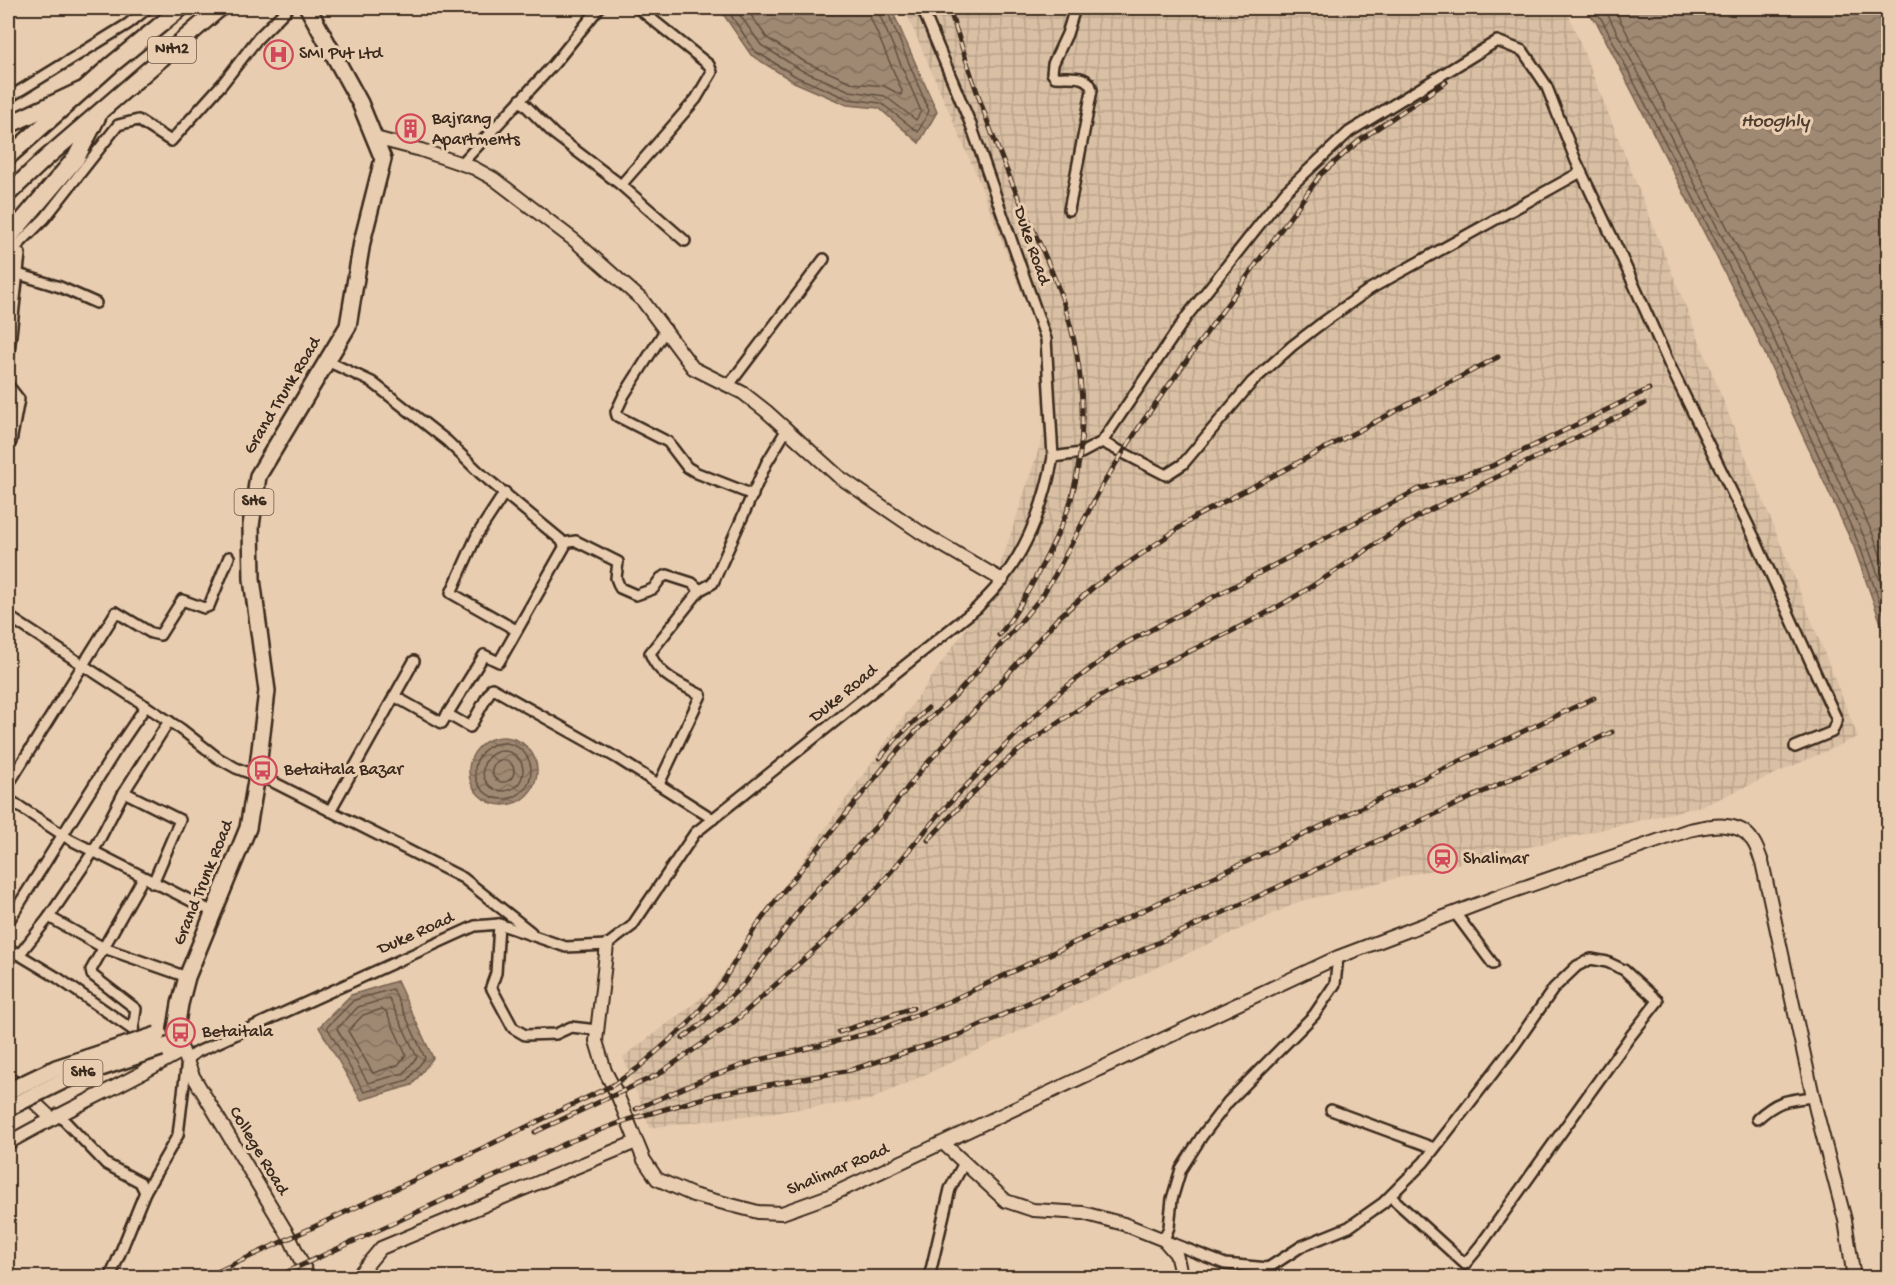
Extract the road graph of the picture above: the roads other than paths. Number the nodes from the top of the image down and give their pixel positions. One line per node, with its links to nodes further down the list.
1 (148, 8): 11 (street)
2 (181, 8): 10 (main road, NH12)
3 (220, 8): 13 (main road, NH12)
4 (288, 8): 23 (street)
5 (308, 8): 15 (main road, Grand Trunk Road / SH6)
6 (599, 8): 12 (street)
7 (638, 8): 19 (street)
8 (922, 8): 35 (street, Duke Road)
9 (1075, 8): 21 (street)
10 (81, 92): 14 (highway); 16 (main road, NH12)
11 (8, 98)
12 (520, 100): 17 (street); 19 (street)
13 (98, 115): 20 (main road, NH12); 23 (highway)
14 (8, 125)
15 (375, 138): 17 (street); 29 (main road, Grand Trunk Road / SH6)
16 (8, 157)
17 (461, 164): 27 (street)
18 (1581, 172): 33 (street); 33 (street); 50 (street)
19 (621, 185): 22 (street)
20 (8, 194)
21 (1069, 210)
22 (685, 241)
23 (9, 248): 25 (street)
24 (824, 259): 31 (street)
25 (18, 274): 26 (street); 28 (street)
26 (96, 303)
27 (666, 329): 31 (street); 37 (street)
28 (8, 361)
29 (327, 362): 36 (street); 51 (main road, Grand Trunk Road / SH6)
30 (8, 385): 34 (street)
31 (729, 385): 32 (street)
32 (787, 429): 37 (street); 40 (street)
33 (1102, 442): 35 (street)
34 (8, 446)
35 (1053, 457): 40 (street, Duke Road)
36 (505, 492): 38 (street); 43 (street)
37 (753, 495): 41 (street)
38 (563, 543): 41 (street); 43 (street)
39 (229, 557): 45 (street)
40 (1002, 580): 57 (street, Duke Road)
41 (700, 590): 52 (street)
42 (8, 616): 45 (street)
43 (516, 630): 48 (street)
44 (414, 660): 46 (street)
45 (82, 666): 47 (street); 53 (street)
46 (394, 696): 48 (street); 56 (street)
47 (146, 706): 49 (street); 58 (street)
48 (447, 714): 52 (street)
49 (169, 721): 51 (street); 54 (street)
50 (1796, 747)
51 (257, 776): 56 (street); 62 (main road, Grand Trunk Road / SH6)
52 (658, 784): 57 (street)
53 (8, 785)
54 (124, 792): 59 (street); 61 (street)
55 (8, 799): 58 (street)
56 (330, 811): 67 (street)
57 (713, 819): 68 (street, Duke Road)
58 (63, 835): 59 (street); 65 (street)
59 (93, 852): 60 (street); 64 (street)
60 (143, 878): 61 (street); 70 (street)
61 (153, 882): 62 (street)
62 (213, 912): 74 (main road, Grand Trunk Road / SH6)
63 (1455, 913): 72 (street, Shalimar Road); 73 (street); 81 (street, Shalimar Road)
64 (49, 917): 70 (street); 71 (street)
65 (8, 922)
66 (499, 924): 67 (street, Duke Road); 76 (street); 78 (street, Duke Road)
67 (536, 936): 68 (street, Duke Road)
68 (607, 945): 76 (street, Shalimar Road)
69 (8, 948): 71 (street)
70 (104, 948): 74 (street); 75 (street)
71 (19, 955): 75 (street)
72 (1338, 957): 88 (street, Shalimar Road); 93 (street)
73 (1493, 964)
74 (187, 977): 78 (main road, Grand Trunk Road / SH6)
75 (133, 1030): 79 (street)
76 (597, 1030): 86 (street, Shalimar Road)
77 (159, 1042): 78 (main road, SH6); 80 (main road, SH6, bridge); 82 (main road, SH6, bridge)
78 (181, 1045): 79 (street); 91 (street); 95 (street, College Road)
79 (147, 1071): 84 (street)
80 (9, 1083): 84 (street)
81 (1813, 1096): 85 (street); 99 (street, Shalimar Road)
82 (8, 1108)
83 (1331, 1110): 89 (street)
84 (54, 1116): 87 (street); 91 (street)
85 (1757, 1119)
86 (634, 1138): 88 (street, Shalimar Road); 96 (street)
87 (8, 1143)
88 (943, 1143): 90 (street)
89 (1434, 1148): 92 (street); 92 (street)
90 (964, 1163): 93 (street); 97 (street)
91 (145, 1192): 94 (street)
92 (1390, 1196): 93 (street)
93 (1164, 1240): 98 (street)
94 (110, 1278)
95 (309, 1278)
96 (356, 1278)
97 (928, 1278)
98 (1182, 1278)
99 (1854, 1278)

